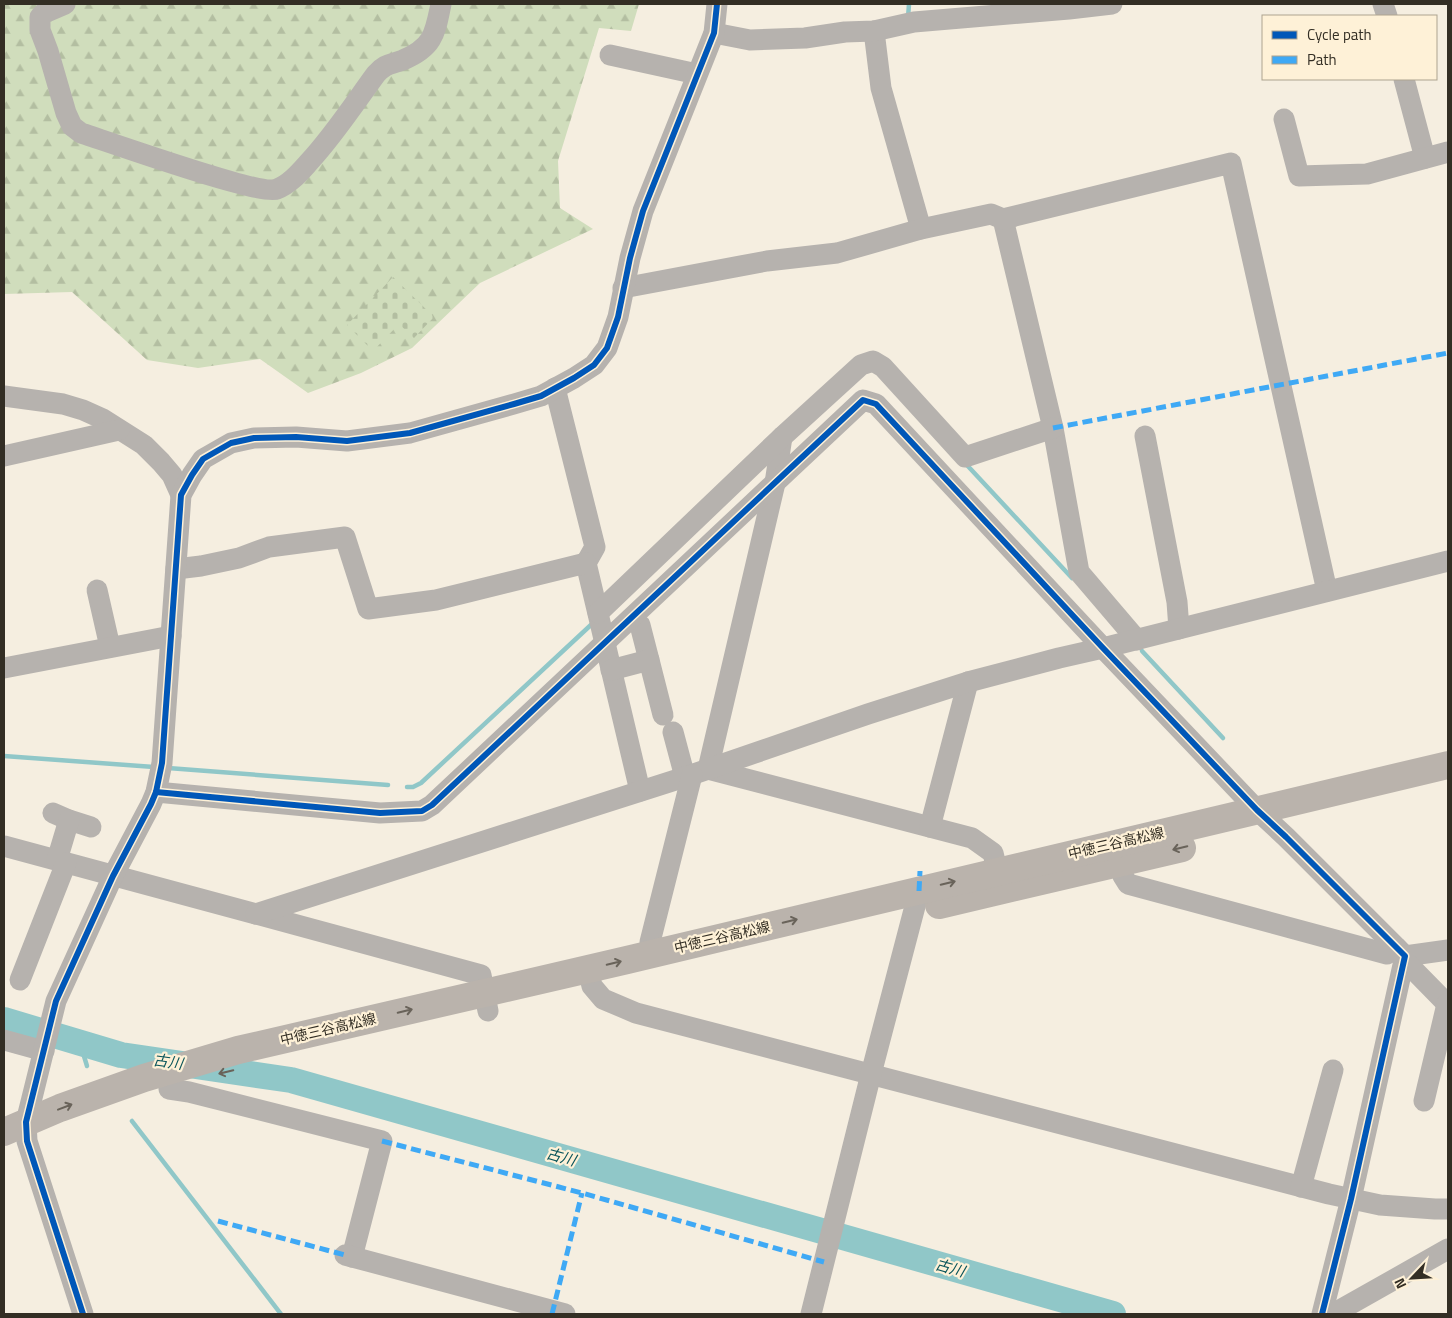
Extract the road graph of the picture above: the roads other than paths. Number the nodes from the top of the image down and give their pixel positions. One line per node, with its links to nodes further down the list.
1 (65, 4): 2 (street)
2 (441, 4)
3 (717, 4): 7 (street)
4 (1112, 4): 5 (street)
5 (914, 13): 6 (street)
6 (874, 31): 7 (street); 15 (street)
7 (714, 33): 9 (street)
8 (610, 55): 9 (street)
9 (697, 74): 16 (street)
10 (1404, 80): 13 (street)
11 (1284, 119): 13 (street)
12 (1448, 152): 13 (street)
13 (1425, 158)
14 (1003, 219): 15 (street); 19 (street); 30 (street)
15 (921, 229): 16 (street)
16 (623, 288): 17 (street)
17 (555, 388): 25 (street); 27 (street)
18 (4, 396): 20 (street)
19 (1054, 428): 22 (street); 35 (street)
20 (119, 430): 23 (street); 25 (street)
21 (1145, 436): 33 (street)
22 (782, 437): 24 (street); 31 (street)
23 (4, 456)
24 (775, 483): 36 (street); 38 (street); 44 (street)
25 (181, 495): 28 (street)
26 (1448, 561): 30 (street)
27 (586, 563): 28 (street); 31 (street)
28 (176, 569): 34 (street)
29 (97, 590): 37 (street)
30 (1328, 591): 33 (street)
31 (598, 613): 36 (street)
32 (640, 625): 39 (street)
33 (1179, 629): 35 (street)
34 (171, 636): 37 (street); 47 (street)
35 (1137, 640): 38 (street)
36 (605, 643): 41 (street); 47 (street)
37 (110, 647): 40 (street)
38 (1103, 648): 42 (street); 48 (street)
39 (650, 660): 41 (street); 44 (street)
40 (4, 668)
41 (611, 670): 46 (street)
42 (968, 682): 44 (street); 50 (street)
43 (1448, 765): 48 (main road, 中徳三谷高松線)
44 (695, 774): 46 (street); 50 (street); 59 (street)
45 (1448, 784): 48 (main road, 中徳三谷高松線)
46 (640, 791): 57 (street)
47 (156, 792): 54 (street)
48 (1266, 818): 52 (main road, 中徳三谷高松線); 60 (street)
49 (91, 827): 53 (street)
50 (930, 827): 55 (street)
51 (4, 846): 53 (street)
52 (1116, 853): 55 (main road, 中徳三谷高松線); 60 (street)
53 (61, 862): 54 (street); 62 (street)
54 (113, 876): 57 (street); 66 (street)
55 (1000, 880): 56 (main road, 中徳三谷高松線)
56 (916, 901): 59 (main road, 中徳三谷高松線, one-way to 56); 61 (main road, 中徳三谷高松線); 68 (street)
57 (256, 914): 63 (street)
58 (1448, 950): 60 (street)
59 (653, 954): 61 (main road, 中徳三谷高松線, one-way to 59)
60 (1402, 955): 64 (street); 73 (street)
61 (590, 977): 63 (main road, 中徳三谷高松線); 68 (street)
62 (20, 980)
63 (486, 1002): 69 (main road, 中徳三谷高松線, one-way to 69); 71 (main road, 中徳三谷高松線, one-way to 63)
64 (1448, 1004): 70 (street)
65 (4, 1040): 66 (street)
66 (44, 1047): 71 (street)
67 (1333, 1070): 72 (street)
68 (871, 1074): 72 (street); 79 (street)
69 (172, 1088): 71 (main road, 中徳三谷高松線); 78 (street)
70 (1424, 1102)
71 (15, 1137): 77 (street)
72 (1301, 1187): 73 (street)
73 (1351, 1199): 74 (street); 76 (street)
74 (1448, 1209)
75 (1448, 1250): 76 (street)
76 (1327, 1310)
77 (82, 1314)
78 (565, 1314)
79 (811, 1314)

